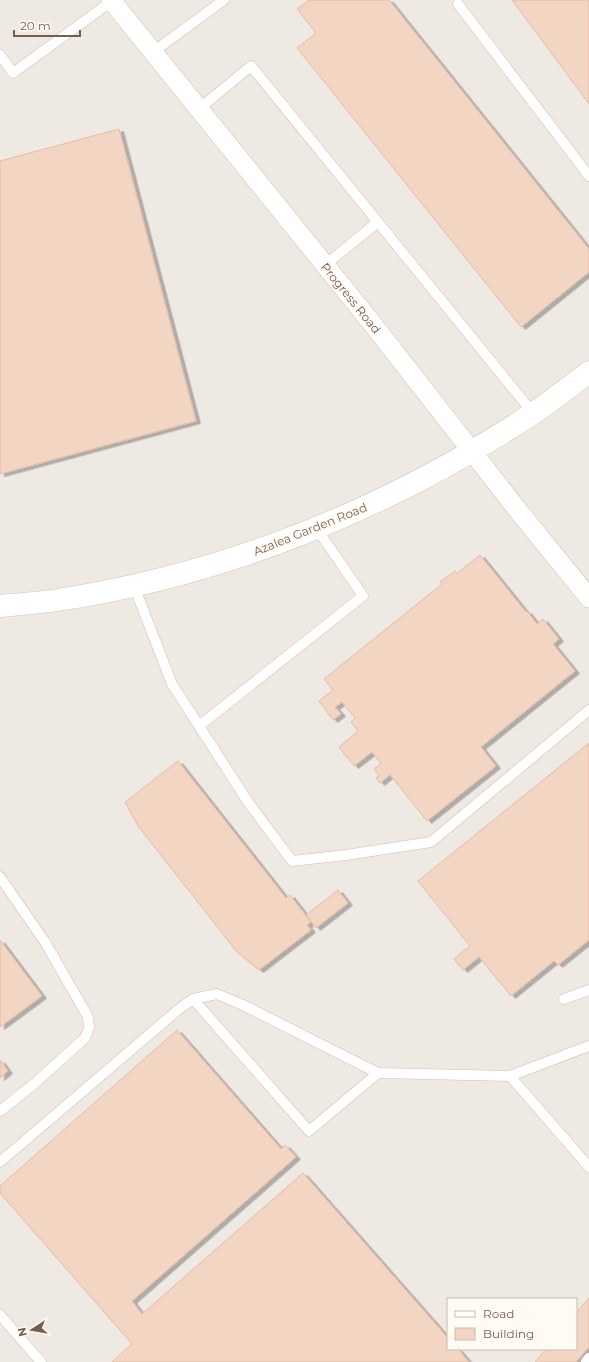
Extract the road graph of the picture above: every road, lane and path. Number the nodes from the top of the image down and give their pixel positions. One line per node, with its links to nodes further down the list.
1 (224, 0): 4 (lane)
2 (111, 1): 4 (street, Progress Road); 5 (lane)
3 (458, 4): 7 (lane)
4 (153, 52): 6 (street, Progress Road)
5 (0, 55)
6 (199, 109): 8 (lane); 9 (street, Progress Road)
7 (589, 176)
8 (378, 222): 9 (lane); 11 (lane)
9 (324, 265): 12 (street, Progress Road)
10 (589, 372): 11 (main road, Azalea Garden Road)
11 (533, 413): 12 (main road, Azalea Garden Road)
12 (472, 452): 13 (main road, Azalea Garden Road); 15 (street, Progress Road)
13 (317, 529): 14 (main road, Azalea Garden Road); 18 (lane)
14 (134, 586): 16 (main road, Azalea Garden Road); 18 (lane)
15 (589, 598)
16 (0, 606)
17 (589, 710): 18 (lane)
18 (199, 726)
19 (0, 877): 26 (lane)
20 (589, 990): 22 (lane)
21 (193, 999): 24 (lane); 24 (lane); 27 (lane)
22 (564, 999)
23 (589, 1046): 25 (lane)
24 (378, 1073): 25 (lane)
25 (510, 1076): 28 (lane)
26 (0, 1111)
27 (0, 1162)
28 (589, 1167)
29 (0, 1315): 31 (lane)
30 (589, 1358): 32 (lane)
31 (41, 1362)
32 (586, 1362)

